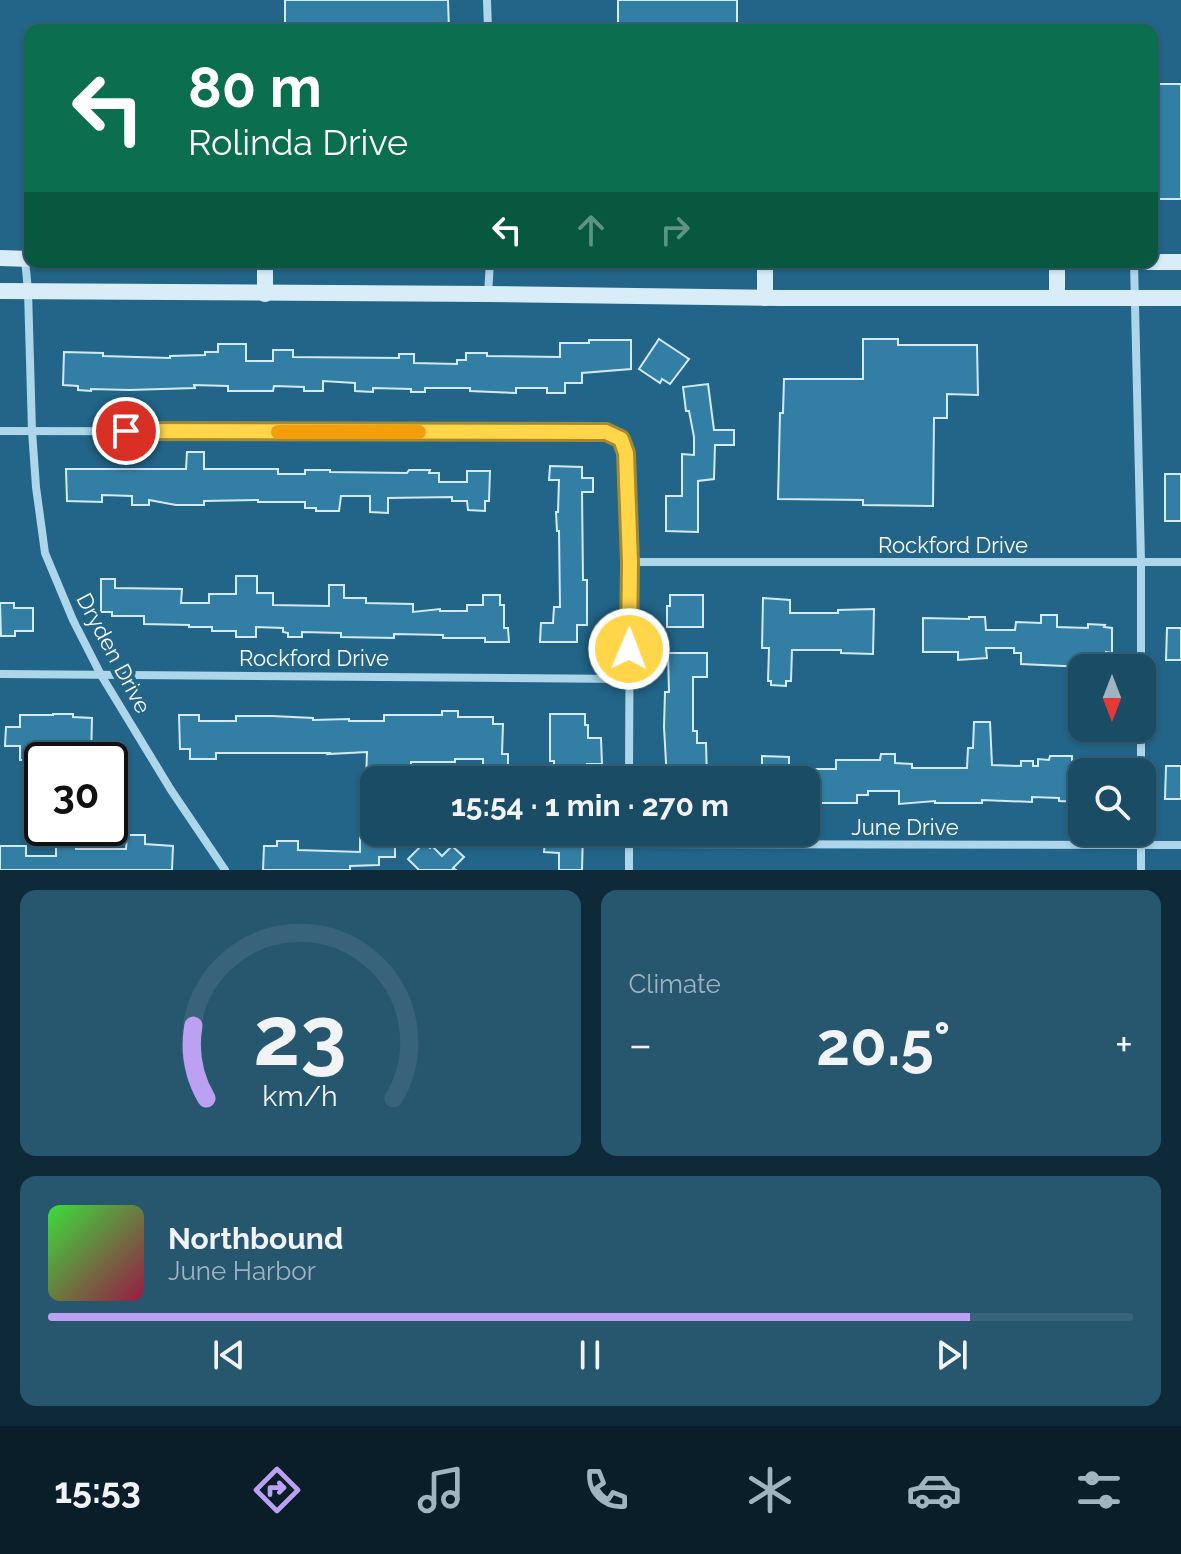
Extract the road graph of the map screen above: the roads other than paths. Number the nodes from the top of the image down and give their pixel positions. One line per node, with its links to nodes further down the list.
1 (487, 0): 2 (street)
2 (488, 24)
3 (0, 258): 4 (main road)
4 (24, 259)
5 (1158, 262): 6 (main road)
6 (1181, 262)
7 (28, 268): 14 (street, Dryden Drive)
8 (265, 268): 15 (main road)
9 (490, 268): 16 (street)
10 (765, 268): 17 (main road)
11 (1057, 268): 18 (main road)
12 (1134, 268): 19 (street)
13 (0, 291): 14 (main road)
14 (28, 291): 15 (main road); 22 (street, Dryden Drive)
15 (265, 294): 16 (main road)
16 (488, 294): 17 (main road)
17 (765, 298): 18 (main road)
18 (1057, 298): 19 (main road)
19 (1135, 298): 20 (main road); 24 (street)
20 (1181, 298)
21 (0, 431): 22 (street)
22 (32, 431): 23 (street); 28 (street, Dryden Drive)
23 (630, 562): 24 (street, Rockford Drive); 29 (street)
24 (1141, 562): 25 (street, Rockford Drive); 26 (street)
25 (1181, 562)
26 (1141, 654)
27 (0, 674): 28 (street, Rockford Drive)
28 (101, 675): 29 (street, Rockford Drive); 37 (street, Dryden Drive)
29 (628, 679): 30 (street)
30 (629, 766)
31 (820, 844): 32 (street, June Drive)
32 (1068, 845)
33 (1156, 845): 34 (street, June Drive)
34 (1181, 845)
35 (629, 846): 38 (street)
36 (1141, 846): 39 (street)
37 (225, 870)
38 (629, 870)
39 (1141, 870)

